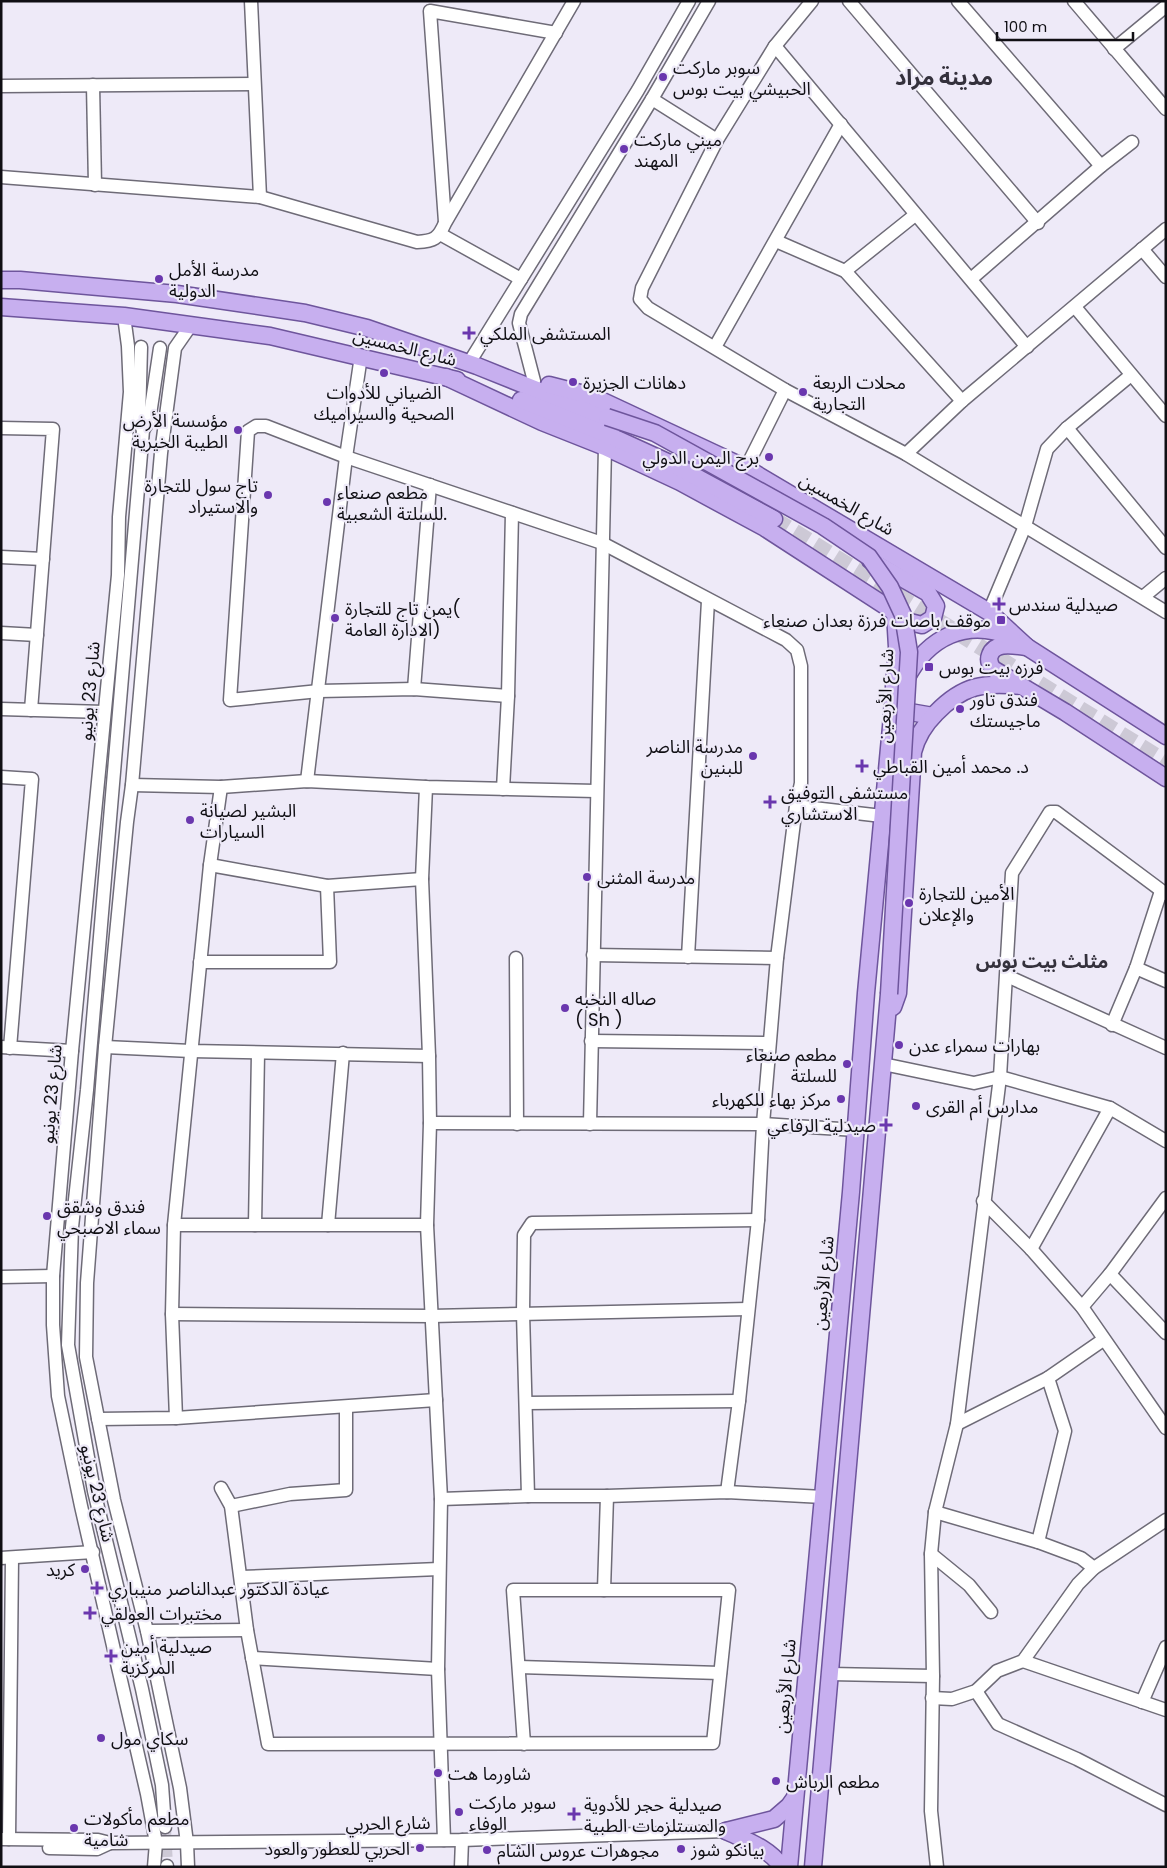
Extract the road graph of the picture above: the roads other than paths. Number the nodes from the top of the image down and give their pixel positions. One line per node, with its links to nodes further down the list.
1 (251, 1): 14 (street)
2 (574, 1): 11 (street)
3 (709, 1): 17 (street)
4 (812, 1): 12 (street)
5 (849, 1): 27 (street)
6 (958, 1): 22 (street)
7 (1074, 1): 13 (street)
8 (688, 2): 34 (street)
9 (430, 6): 11 (street); 28 (street)
10 (1166, 6): 13 (street)
11 (556, 33): 28 (street)
12 (775, 46): 19 (street); 20 (street)
13 (1114, 49): 18 (street)
14 (254, 84): 15 (street); 25 (street)
15 (94, 85): 16 (street); 24 (street)
16 (1, 86)
17 (652, 99): 20 (street); 50 (street)
18 (1166, 109)
19 (840, 124): 26 (street); 30 (street)
20 (716, 140): 41 (street)
21 (1132, 142): 22 (street)
22 (1101, 166): 27 (street)
23 (1, 177): 24 (street)
24 (95, 185): 25 (street)
25 (260, 197): 28 (street)
26 (915, 214): 32 (street); 35 (street)
27 (1038, 223): 35 (street)
28 (442, 228): 34 (street)
29 (1166, 229): 31 (street)
30 (776, 241): 32 (street); 41 (street)
31 (1142, 249): 33 (street); 38 (street)
32 (845, 271): 52 (street)
33 (1166, 277)
34 (521, 279): 47 (street)
35 (971, 279): 42 (street)
36 (1, 280): 47 (main road, شارع الخمسين)
37 (1, 307): 39 (main road, شارع الخمسين)
38 (1075, 307): 42 (street); 48 (street)
39 (124, 316): 40 (main road, شارع الخمسين); 43 (street, شارع 23 يونيو)
40 (191, 325): 45 (street, شارع 23 يونيو); 46 (main road, شارع الخمسين)
41 (715, 346): 51 (street)
42 (1027, 346): 52 (street)
43 (135, 347): 44 (street); 57 (street); 86 (street, شارع 23 يونيو)
44 (160, 348): 45 (street); 57 (street)
45 (175, 348): 94 (street, شارع 23 يونيو)
46 (360, 356): 49 (main road, شارع الخمسين); 60 (street)
47 (473, 365): 50 (main road, شارع الخمسين); 54 (main road, شارع الخمسين)
48 (1131, 375): 53 (street); 56 (street)
49 (446, 377): 58 (main road); 64 (main road, شارع الخمسين)
50 (534, 381): 61 (main road, شارع الخمسين)
51 (785, 390): 59 (street); 61 (street)
52 (962, 401): 59 (street)
53 (1166, 416)
54 (606, 417): 73 (main road); 116 (main road, شارع الأربعين, bridge)
55 (1, 428): 69 (street)
56 (1067, 428): 65 (street); 67 (street)
57 (143, 430): 102 (street)
58 (604, 447): 66 (street); 73 (main road)
59 (906, 454): 65 (street)
60 (346, 457): 62 (street); 81 (street); 81 (street)
61 (746, 468): 74 (main road, شارع الخمسين)
62 (430, 485): 63 (street); 80 (street)
63 (512, 512): 66 (street); 82 (street)
64 (774, 519)
65 (1025, 526): 71 (street); 74 (street)
66 (602, 543): 72 (street); 98 (street)
67 (1166, 548)
68 (1, 557): 69 (street)
69 (42, 559): 77 (street)
70 (1166, 578): 71 (street)
71 (1143, 597): 75 (street)
72 (708, 600): 99 (street); 108 (street)
73 (882, 603): 83 (main road, شارع الأربعين)
74 (989, 612): 78 (main road, شارع الخمسين)
75 (1166, 612)
76 (1, 633): 77 (street)
77 (36, 635): 85 (street)
78 (1022, 643): 79 (main road); 83 (main road); 90 (main road, شارع الخمسين)
79 (1021, 686): 87 (main road); 92 (main road)
80 (414, 689): 81 (street); 82 (street)
81 (319, 691): 93 (street)
82 (508, 696): 97 (street)
83 (893, 703): 87 (main road); 88 (main road, شارع الأربعين)
84 (1, 708): 85 (street)
85 (31, 710): 86 (street)
86 (104, 712): 122 (street, شارع 23 يونيو)
87 (933, 716): 89 (main road)
88 (891, 727): 89 (main road); 100 (main road, شارع الأربعين)
89 (919, 733): 116 (main road)
90 (1166, 736)
91 (1, 777): 120 (street)
92 (1166, 778)
93 (307, 781): 95 (street); 96 (street)
94 (132, 785): 96 (street); 101 (street, شارع 23 يونيو)
95 (426, 786): 97 (street); 104 (street)
96 (221, 787): 103 (street)
97 (504, 789): 98 (street)
98 (596, 791): 107 (street)
99 (796, 806): 100 (street); 110 (street)
100 (882, 816): 134 (main road, شارع الأربعين)
101 (127, 822): 102 (street); 119 (street, شارع 23 يونيو)
102 (105, 860): 155 (street)
103 (210, 866): 105 (street); 111 (street)
104 (422, 879): 105 (street); 126 (street)
105 (327, 886): 111 (street)
106 (1164, 892): 112 (street); 113 (street)
107 (593, 955): 108 (street); 117 (street)
108 (688, 957): 110 (street)
109 (516, 958): 131 (street)
110 (777, 958): 118 (street)
111 (200, 962): 123 (street)
112 (1136, 968): 114 (street); 115 (street)
113 (1007, 976): 115 (street); 128 (street)
114 (1166, 981)
115 (1112, 1025): 121 (street)
116 (887, 1026): 127 (main road)
117 (591, 1041): 118 (street); 132 (street)
118 (769, 1042): 133 (street)
119 (105, 1047): 123 (street); 147 (street, شارع 23 يونيو)
120 (6, 1048): 122 (street)
121 (1166, 1048)
122 (72, 1051): 146 (street, شارع 23 يونيو)
123 (191, 1051): 124 (street); 142 (street)
124 (258, 1053): 125 (street); 139 (street)
125 (344, 1053): 126 (street); 140 (street)
126 (429, 1056): 130 (street)
127 (883, 1064): 128 (street); 194 (main road)
128 (1000, 1076): 129 (street); 137 (street)
129 (1110, 1108): 135 (street); 143 (street)
130 (430, 1123): 131 (street); 141 (street)
131 (517, 1124): 132 (street)
132 (590, 1124): 133 (street)
133 (763, 1124): 134 (street); 138 (street)
134 (856, 1130): 171 (main road, شارع الأربعين)
135 (1166, 1141)
136 (1166, 1198): 144 (street)
137 (984, 1201): 143 (street); 164 (street)
138 (758, 1220): 149 (street); 150 (street)
139 (255, 1225): 140 (street); 142 (street)
140 (328, 1225): 141 (street)
141 (427, 1225): 152 (street)
142 (174, 1226): 151 (street)
143 (1030, 1249): 148 (street)
144 (1110, 1274): 148 (street); 153 (street)
145 (1, 1276): 146 (street)
146 (53, 1276): 167 (street, شارع 23 يونيو)
147 (87, 1291): 155 (street); 163 (street, شارع 23 يونيو)
148 (1082, 1307): 154 (street)
149 (748, 1309): 150 (street); 158 (street)
150 (523, 1313): 152 (street); 159 (street)
151 (172, 1314): 152 (street); 162 (street)
152 (431, 1316): 157 (street)
153 (1166, 1333)
154 (1104, 1340): 156 (street); 165 (street)
155 (68, 1345): 160 (street)
156 (1048, 1378): 164 (street); 176 (street)
157 (436, 1400): 161 (street); 172 (street)
158 (739, 1401): 159 (street); 168 (street)
159 (526, 1403): 169 (street)
160 (78, 1406): 167 (street); 196 (street)
161 (346, 1407): 162 (street); 173 (street)
162 (176, 1418): 163 (street)
163 (98, 1419): 186 (street, شارع 23 يونيو)
164 (957, 1424): 174 (street)
165 (1166, 1428)
166 (221, 1488): 173 (street)
167 (78, 1489): 177 (street, شارع 23 يونيو)
168 (727, 1492): 170 (street); 171 (street)
169 (528, 1496): 170 (street); 172 (street)
170 (607, 1496): 183 (street)
171 (823, 1497): 206 (main road, شارع الأربعين)
172 (441, 1499): 181 (street)
173 (231, 1506): 182 (street)
174 (935, 1512): 176 (street); 178 (street)
175 (1166, 1520): 180 (street)
176 (1038, 1542): 180 (street)
177 (93, 1552): 179 (street); 205 (street, شارع 23 يونيو)
178 (931, 1554): 184 (street); 195 (street)
179 (7, 1558): 187 (street)
180 (1094, 1568): 190 (street)
181 (439, 1569): 182 (street); 192 (street)
182 (241, 1577): 185 (street)
183 (604, 1590): 191 (street); 193 (street)
184 (991, 1612)
185 (247, 1630): 186 (street); 189 (street)
186 (148, 1631): 204 (street, شارع 23 يونيو)
187 (6, 1636): 201 (street)
188 (1166, 1647): 199 (street)
189 (252, 1658): 192 (street); 202 (street)
190 (1023, 1661): 197 (street); 199 (street)
191 (519, 1666): 193 (street); 203 (street)
192 (438, 1669): 202 (street)
193 (720, 1673): 203 (street)
194 (830, 1674): 195 (street); 220 (main road)
195 (932, 1676): 198 (street)
196 (142, 1689): 204 (street); 205 (street); 208 (street)
197 (976, 1691): 198 (street); 207 (street)
198 (932, 1698): 221 (street)
199 (1142, 1702): 200 (street)
200 (1166, 1710)
201 (6, 1734): 212 (street)
202 (440, 1744): 203 (street); 210 (street)
203 (524, 1744)
204 (180, 1788): 214 (street, شارع 23 يونيو)
205 (147, 1794): 213 (street, شارع 23 يونيو)
206 (794, 1799): 209 (main road); 219 (main road, شارع الأربعين)
207 (1166, 1804)
208 (166, 1827)
209 (726, 1831): 211 (street, شارع الحربي); 218 (main road)
210 (444, 1840): 211 (street, شارع الحربي); 214 (street, شارع الحربي)
211 (462, 1840): 217 (street)
212 (4, 1842): 213 (street, شارع الحربي)
213 (156, 1843): 214 (street, شارع الحربي); 215 (street, شارع 23 يونيو)
214 (187, 1843): 216 (street, شارع 23 يونيو)
215 (154, 1867)
216 (188, 1867)
217 (461, 1867)
218 (782, 1867)
219 (789, 1867)
220 (812, 1867)
221 (937, 1867)

